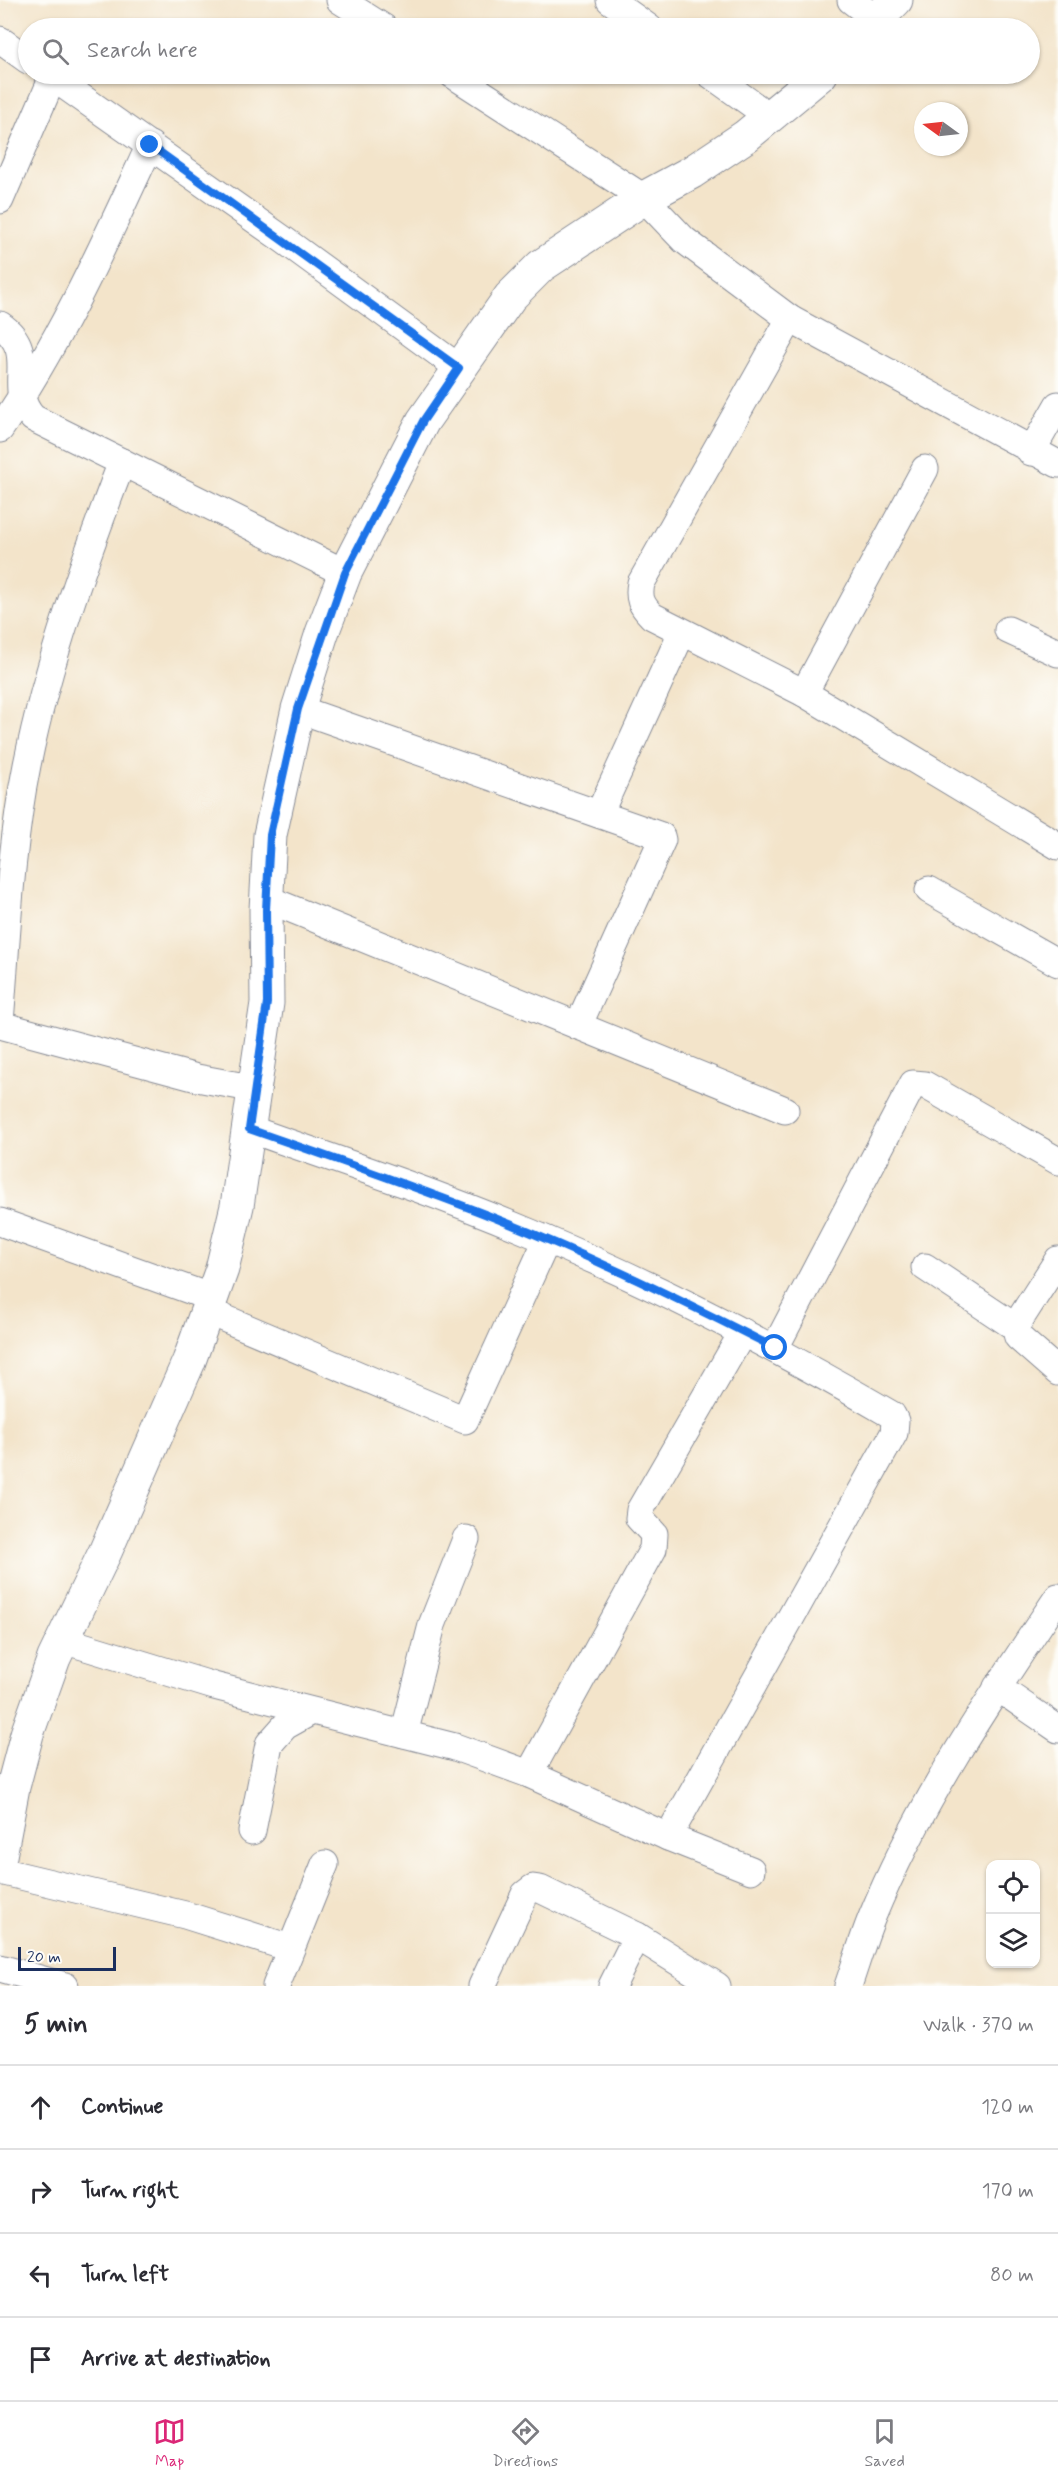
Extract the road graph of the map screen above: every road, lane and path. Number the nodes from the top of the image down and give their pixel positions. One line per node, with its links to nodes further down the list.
1 (340, 0): 5 (street)
2 (610, 0): 6 (street)
3 (851, 0): 4 (street)
4 (880, 16)
5 (368, 18)
6 (635, 18)
7 (0, 40): 8 (street)
8 (18, 53)
9 (47, 84): 17 (street)
10 (64, 84): 15 (street)
11 (467, 84): 16 (street)
12 (724, 84): 14 (street)
13 (809, 84): 14 (street)
14 (770, 117): 16 (street)
15 (150, 145): 20 (street); 21 (street)
16 (644, 198): 18 (street); 20 (street)
17 (0, 200)
18 (790, 319): 24 (street); 30 (street)
19 (0, 325): 21 (street)
20 (459, 368): 28 (street)
21 (21, 399): 23 (street); 25 (street)
22 (1058, 405): 24 (street)
23 (0, 429)
24 (1031, 452): 26 (street)
25 (122, 462): 28 (street); 35 (street)
26 (1058, 464)
27 (926, 469): 32 (street)
28 (345, 573): 33 (street)
29 (1008, 630): 31 (street)
30 (682, 632): 32 (street); 34 (street)
31 (1058, 653)
32 (804, 693): 36 (street)
33 (298, 709): 34 (street); 38 (street)
34 (599, 814): 41 (street)
35 (8, 826): 40 (street)
36 (1058, 846)
37 (929, 890): 39 (street)
38 (267, 899): 41 (street); 42 (street)
39 (1058, 963)
40 (0, 1024): 42 (street)
41 (578, 1026): 43 (street)
42 (256, 1089): 44 (street)
43 (785, 1110)
44 (249, 1129): 47 (street); 50 (street)
45 (1058, 1161): 53 (street)
46 (0, 1222): 50 (street)
47 (547, 1240): 50 (street); 52 (street)
48 (1058, 1260): 51 (street)
49 (925, 1267): 51 (street)
50 (210, 1305): 57 (street)
51 (1015, 1327): 54 (street)
52 (743, 1332): 53 (street); 63 (street)
53 (775, 1348): 65 (street)
54 (1058, 1372)
55 (466, 1539): 61 (street)
56 (1058, 1597): 58 (street)
57 (63, 1641): 59 (street); 62 (street)
58 (997, 1687): 60 (street); 78 (street)
59 (310, 1712): 61 (street); 64 (street)
60 (1058, 1729)
61 (404, 1734): 63 (street)
62 (9, 1762): 66 (street)
63 (529, 1774): 65 (street)
64 (252, 1831)
65 (668, 1837): 68 (street)
66 (0, 1856)
67 (326, 1864): 71 (street)
68 (751, 1870)
69 (0, 1871): 71 (street)
70 (638, 1936): 75 (street); 76 (street); 77 (street)
71 (290, 1948): 74 (street)
72 (0, 1968): 73 (street)
73 (65, 1986)
74 (276, 1986)
75 (482, 1986)
76 (612, 1986)
77 (717, 1986)
78 (848, 1986)

